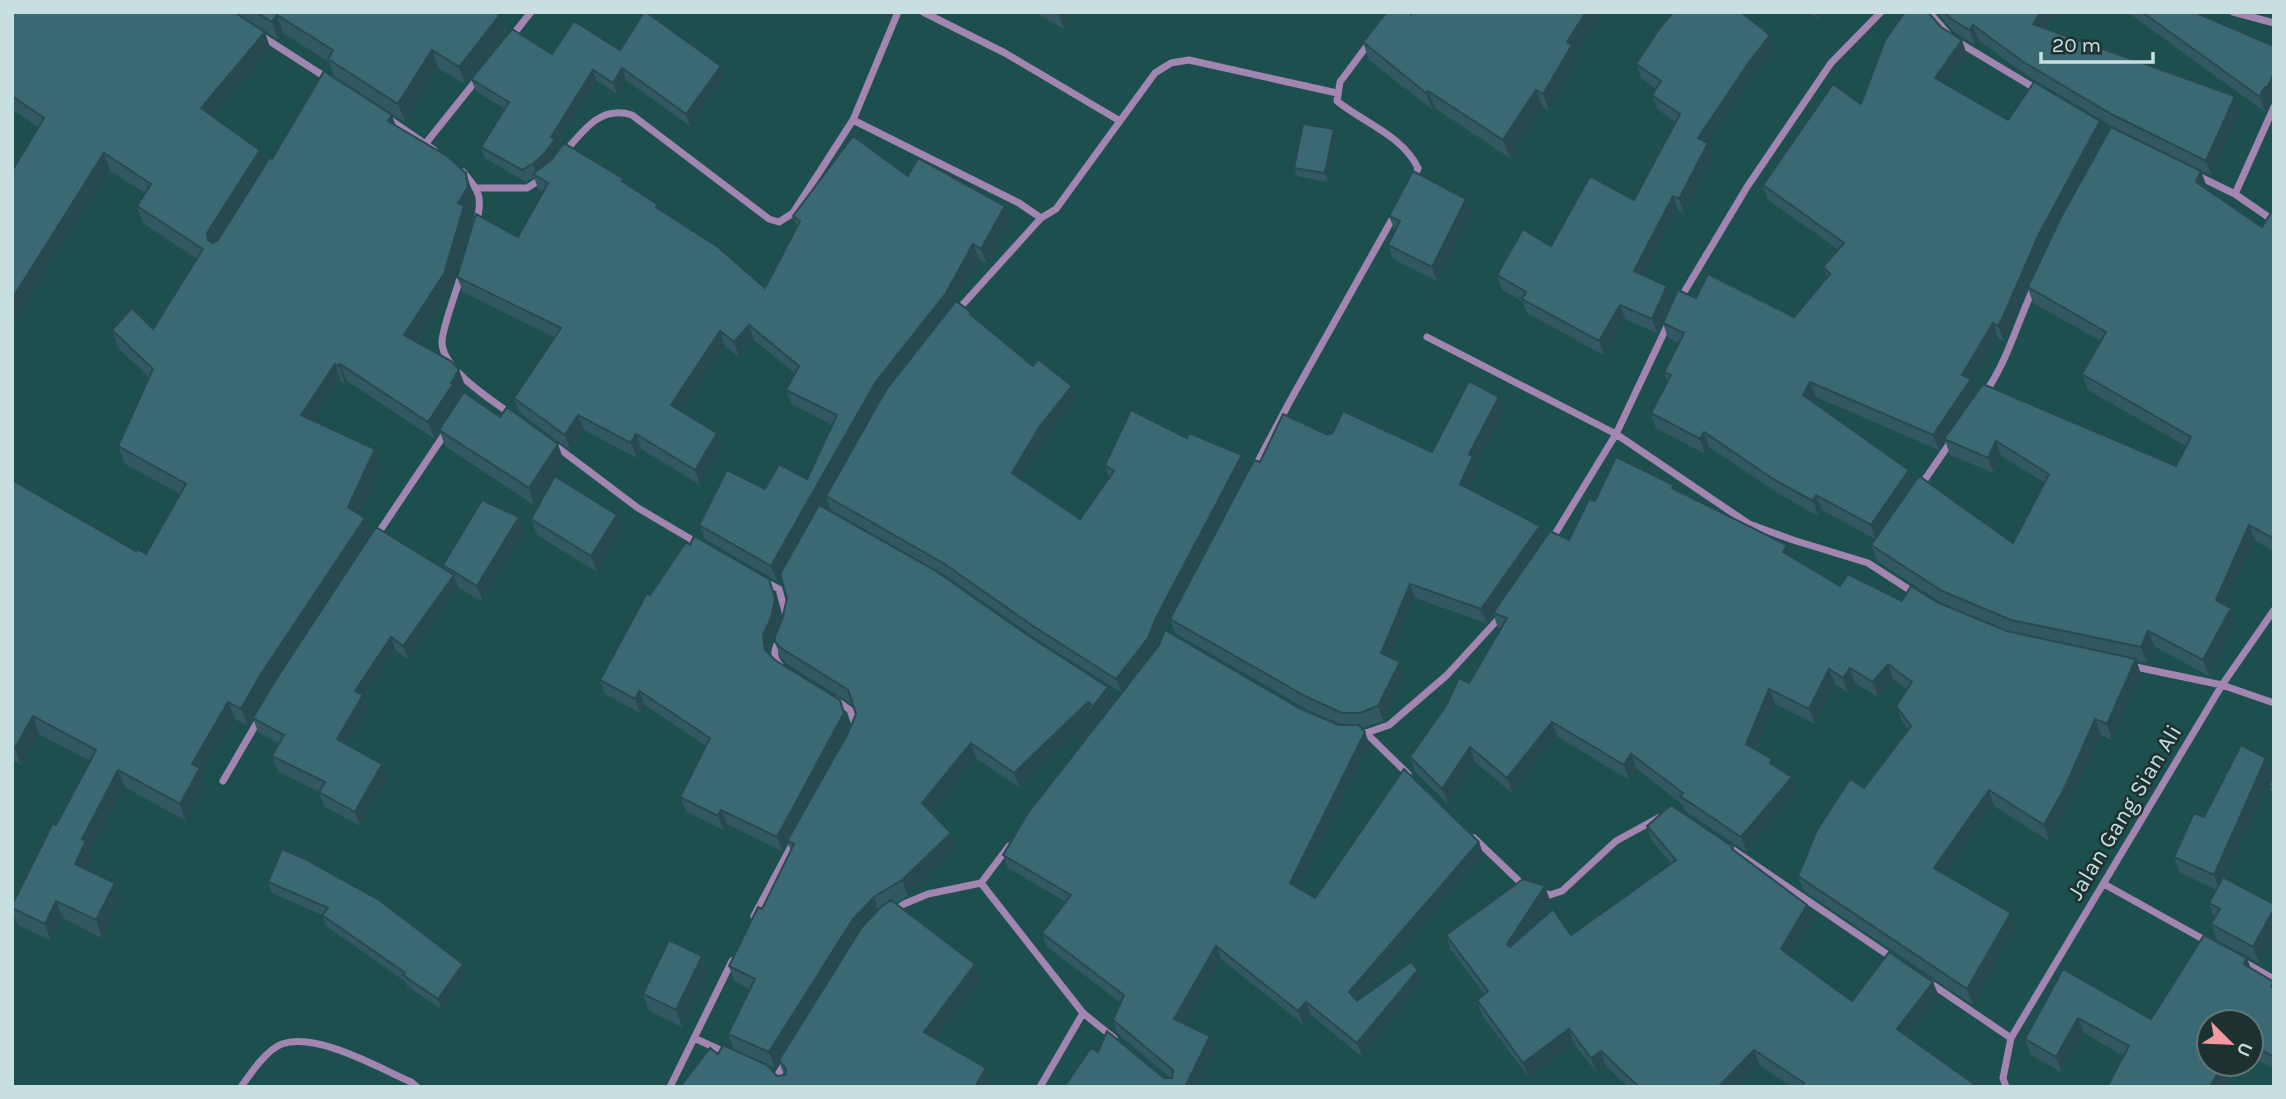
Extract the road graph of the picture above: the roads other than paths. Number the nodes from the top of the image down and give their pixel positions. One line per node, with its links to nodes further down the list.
1 (531, 12): 10 (street)
2 (898, 12): 19 (street)
3 (923, 12): 20 (street)
4 (1881, 12): 36 (street)
5 (1929, 12): 16 (street)
6 (2233, 12): 7 (street)
7 (2274, 23)
8 (247, 27): 12 (street)
9 (1377, 32): 15 (street)
10 (505, 45)
11 (487, 67): 21 (street)
12 (329, 79): 13 (street); 14 (street)
13 (340, 86)
14 (322, 91)
15 (1337, 93): 20 (street); 28 (street)
16 (2044, 93)
17 (2274, 107): 29 (street)
18 (383, 115): 21 (street)
19 (853, 120): 23 (street); 31 (street)
20 (1120, 121): 31 (street)
21 (426, 143): 22 (street)
22 (444, 157)
23 (559, 159)
24 (453, 164): 27 (street)
25 (552, 168): 27 (street)
26 (2186, 170): 29 (street)
27 (478, 188): 33 (street)
28 (1408, 190)
29 (2235, 194): 32 (street)
30 (1401, 202): 48 (street)
31 (1041, 218): 38 (street)
32 (2274, 221)
33 (473, 233)
34 (462, 272): 40 (street)
35 (2035, 284): 42 (street)
36 (1678, 303)
37 (1672, 315): 46 (street)
38 (951, 317)
39 (1427, 337): 46 (street)
40 (476, 388): 41 (street); 43 (street)
41 (468, 399)
42 (1981, 399)
43 (519, 420)
44 (453, 422): 50 (street)
45 (1958, 432): 49 (street)
46 (1616, 434): 51 (street); 54 (street)
47 (541, 436): 52 (street)
48 (1251, 475)
49 (1913, 497)
50 (375, 538)
51 (1549, 544)
52 (707, 548)
53 (1875, 552): 54 (street)
54 (1868, 563): 58 (street)
55 (755, 575): 57 (street)
56 (785, 578): 57 (street)
57 (779, 589): 61 (street)
58 (1923, 598)
59 (1506, 607): 70 (street)
60 (2274, 610): 65 (street, Jalan Gang Sian Ali)
61 (784, 623)
62 (782, 634): 64 (street)
63 (2118, 664): 65 (street)
64 (783, 669)
65 (2222, 685): 67 (street); 80 (street, Jalan Gang Sian Ali)
66 (831, 697): 71 (street)
67 (2274, 703)
68 (260, 716): 72 (street)
69 (1346, 733): 70 (street)
70 (1366, 733): 73 (street)
71 (852, 737)
72 (223, 780)
73 (1415, 781)
74 (1669, 811): 75 (street)
75 (1464, 828)
76 (795, 840): 82 (street)
77 (1014, 840): 79 (street)
78 (1722, 843): 86 (street)
79 (981, 883): 81 (street); 89 (street)
80 (2104, 884): 83 (street); 91 (street, Jalan Gang Sian Ali)
81 (883, 918)
82 (750, 925)
83 (2214, 945)
84 (737, 950): 90 (street)
85 (2238, 959): 88 (street)
86 (1907, 968)
87 (1918, 975): 91 (street)
88 (2274, 979)
89 (1083, 1013): 92 (street); 101 (street)
90 (694, 1038): 94 (street); 99 (street)
91 (2011, 1038): 102 (street, Jalan Gang Sian Ali)
92 (1123, 1046)
93 (790, 1054): 96 (street)
94 (742, 1060)
95 (765, 1071): 96 (street)
96 (777, 1076): 100 (street)
97 (241, 1087): 98 (street)
98 (417, 1087)
99 (670, 1087)
100 (786, 1087)
101 (1040, 1087)
102 (2006, 1087)

